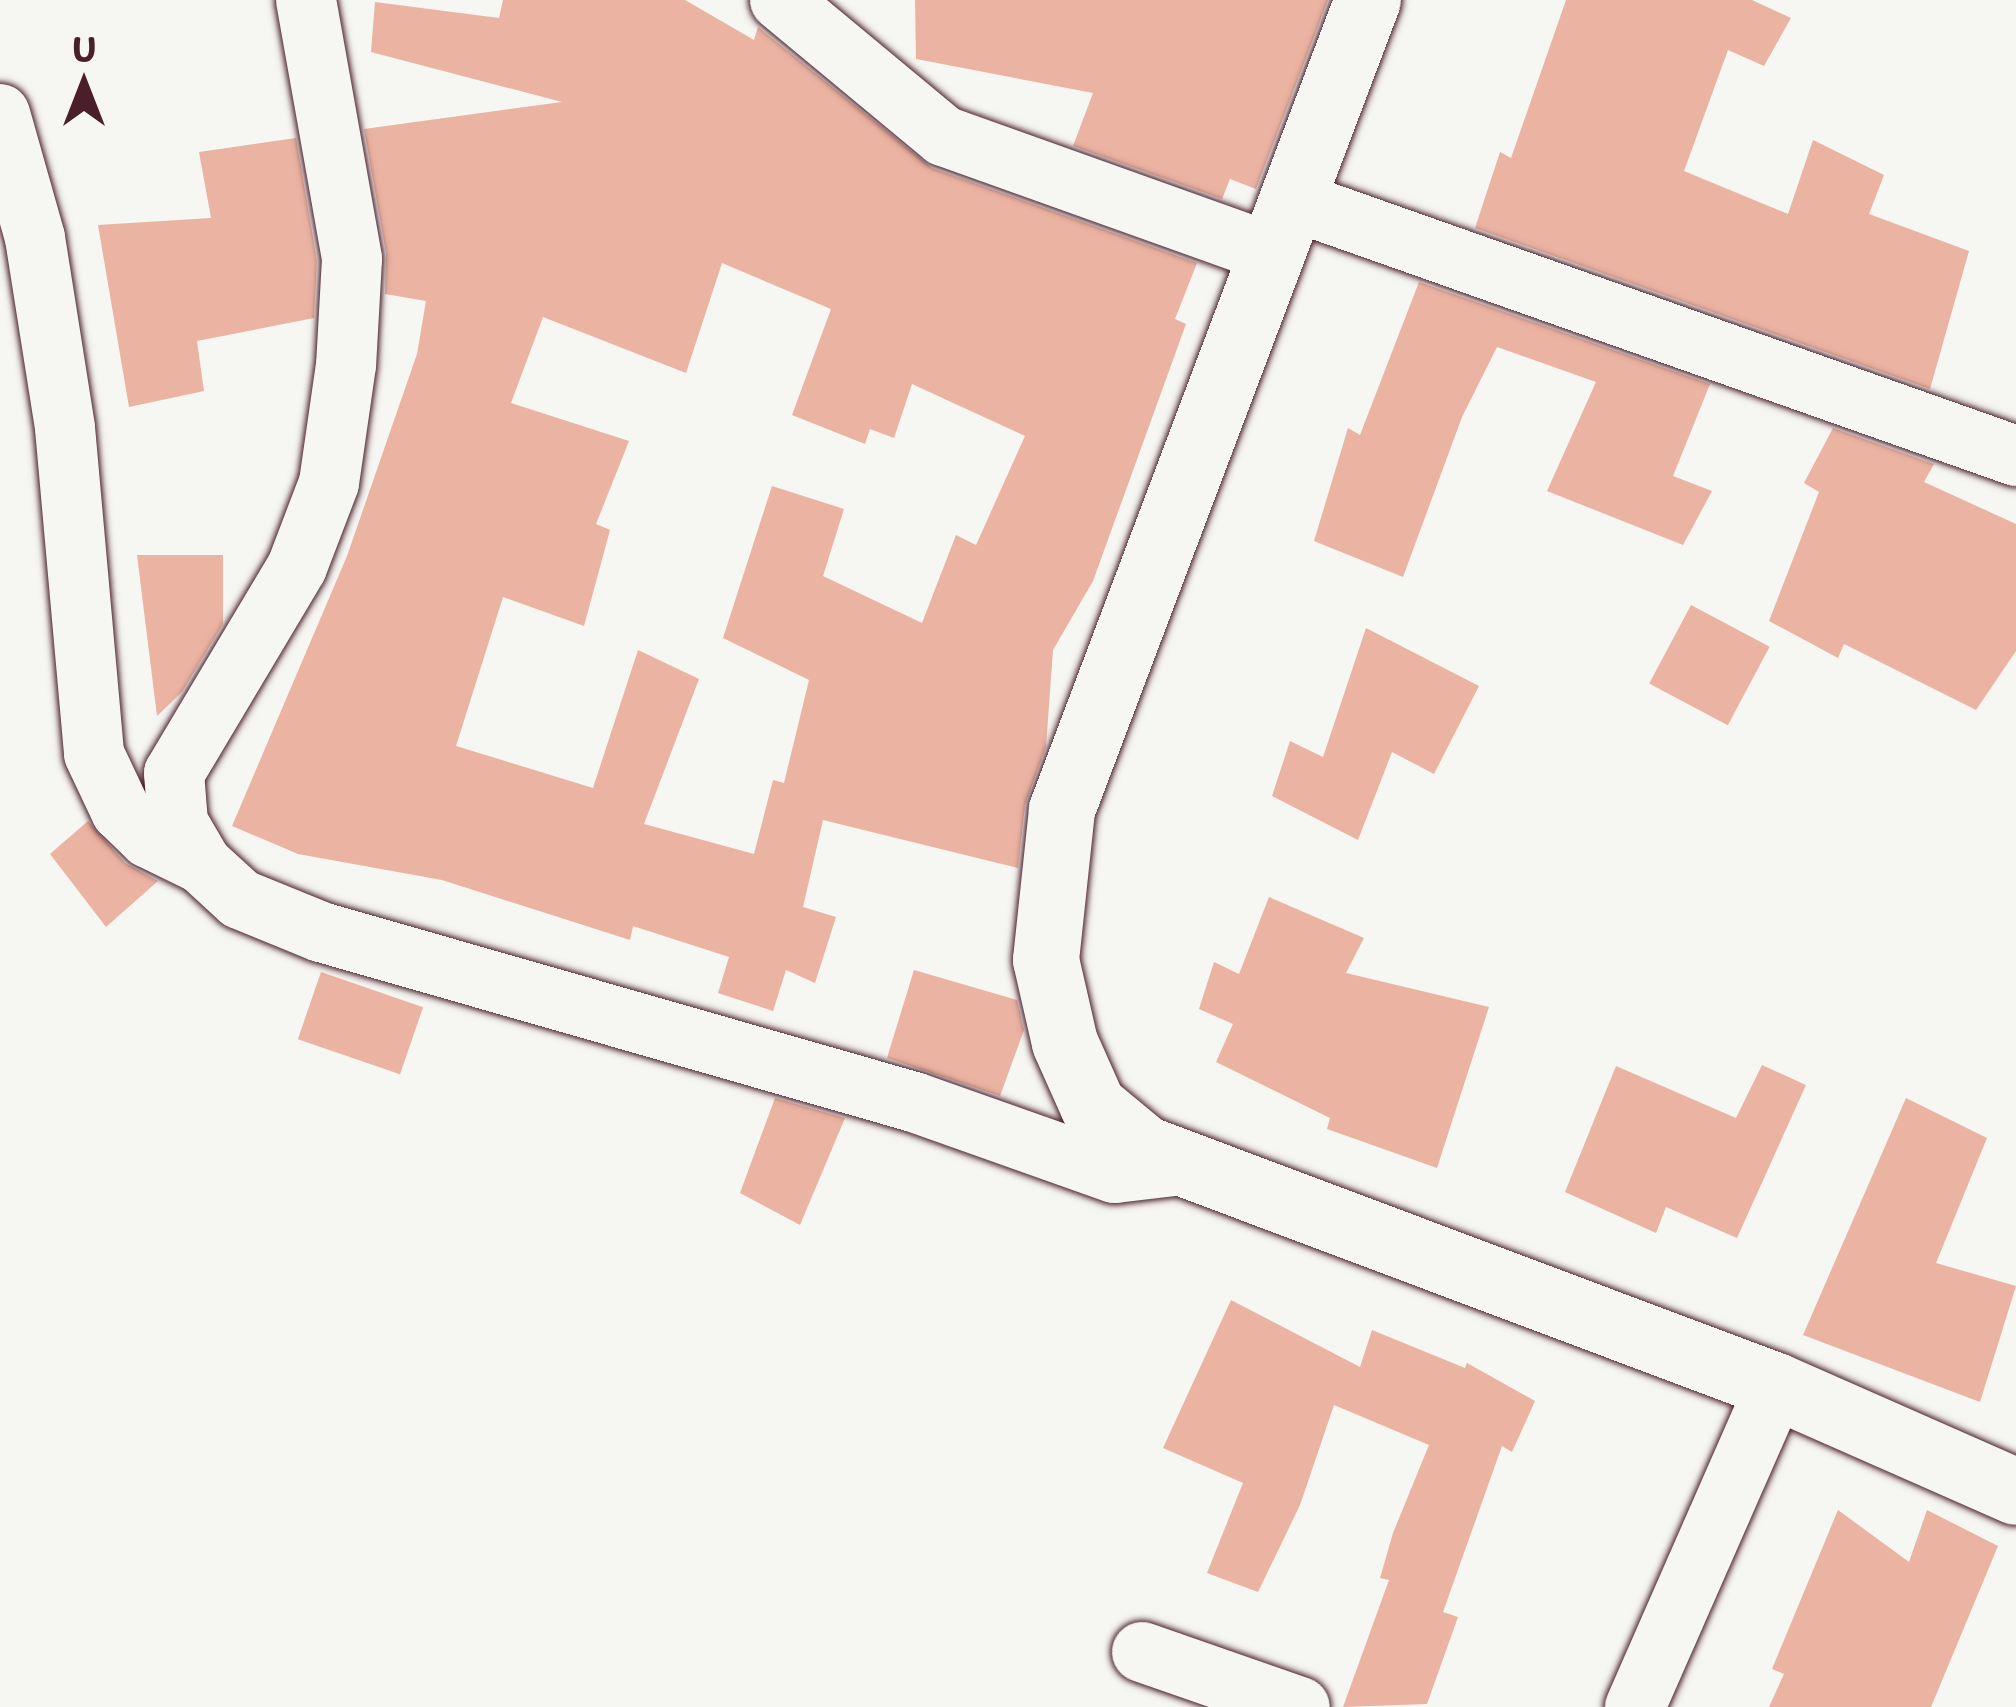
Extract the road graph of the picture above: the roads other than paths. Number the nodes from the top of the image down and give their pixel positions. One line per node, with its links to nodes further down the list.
1 (306, 0): 7 (street)
2 (780, 0): 5 (street)
3 (1368, 0): 5 (main road)
4 (0, 114): 7 (street)
5 (1284, 228): 6 (street); 8 (main road)
6 (2016, 456)
7 (202, 864): 8 (street)
8 (1183, 1165): 9 (main road)
9 (1776, 1386): 10 (main road); 13 (street)
10 (2016, 1492)
11 (1142, 1652): 12 (street)
12 (1300, 1707)
13 (1635, 1707)

